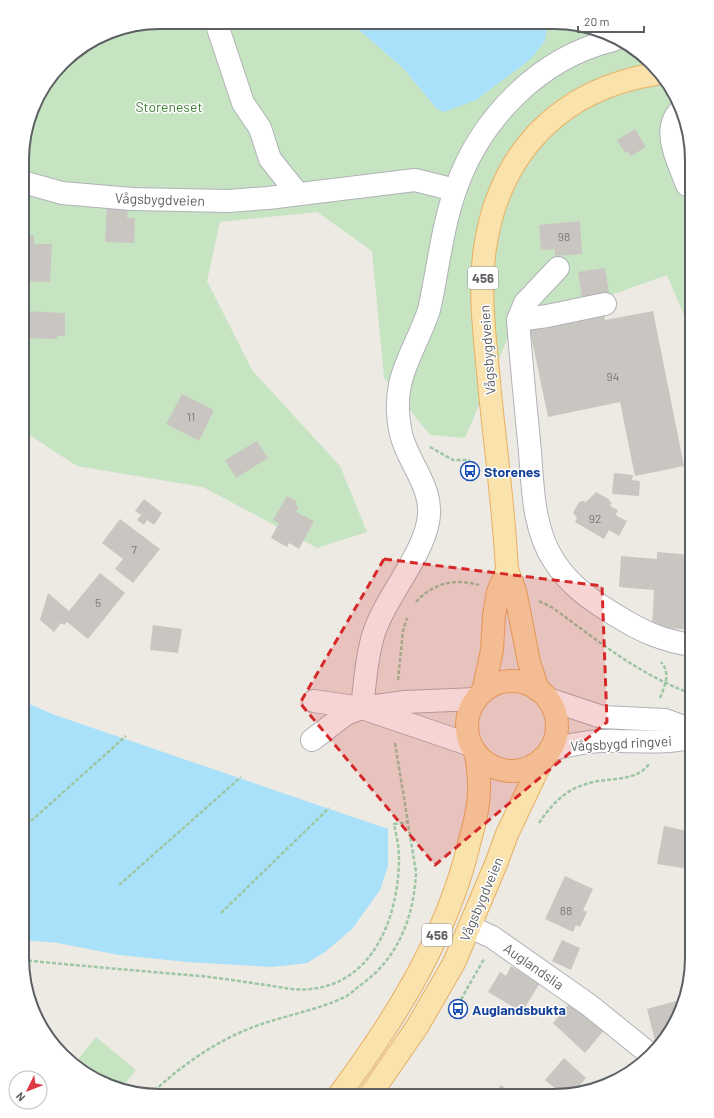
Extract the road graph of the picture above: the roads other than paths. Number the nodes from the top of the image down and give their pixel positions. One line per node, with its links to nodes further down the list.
1 (218, 29): 8 (street)
2 (609, 41): 7 (street)
3 (653, 74): 12 (main road, Vågsbygdveien / 456)
4 (677, 115): 5 (street)
5 (685, 179)
6 (29, 184): 8 (street, Vågsbygdveien)
7 (456, 190): 8 (street, Vågsbygdveien); 17 (street)
8 (298, 194)
9 (558, 268): 11 (street)
10 (605, 304): 11 (street)
11 (518, 320): 13 (street)
12 (507, 570): 14 (main road, Vågsbygdveien / 456, bridge); 15 (main road, Vågsbygdveien / 456, bridge)
13 (685, 644)
14 (480, 695): 15 (main road); 17 (street); 21 (main road, 456)
15 (543, 695): 18 (street, Vågsbygd ringvei); 22 (main road, 456)
16 (314, 701): 17 (street)
17 (362, 708): 20 (street); 21 (street)
18 (685, 727)
19 (685, 739): 22 (street, Vågsbygd ringvei)
20 (312, 740)
21 (474, 749): 22 (main road); 25 (main road, Vågsbygdveien / 456)
22 (547, 754): 23 (main road, Vågsbygdveien / 456)
23 (470, 927): 24 (street, Auglandslia); 26 (main road, Vågsbygdveien / 456)
24 (645, 1051)
25 (343, 1089)
26 (375, 1089)

